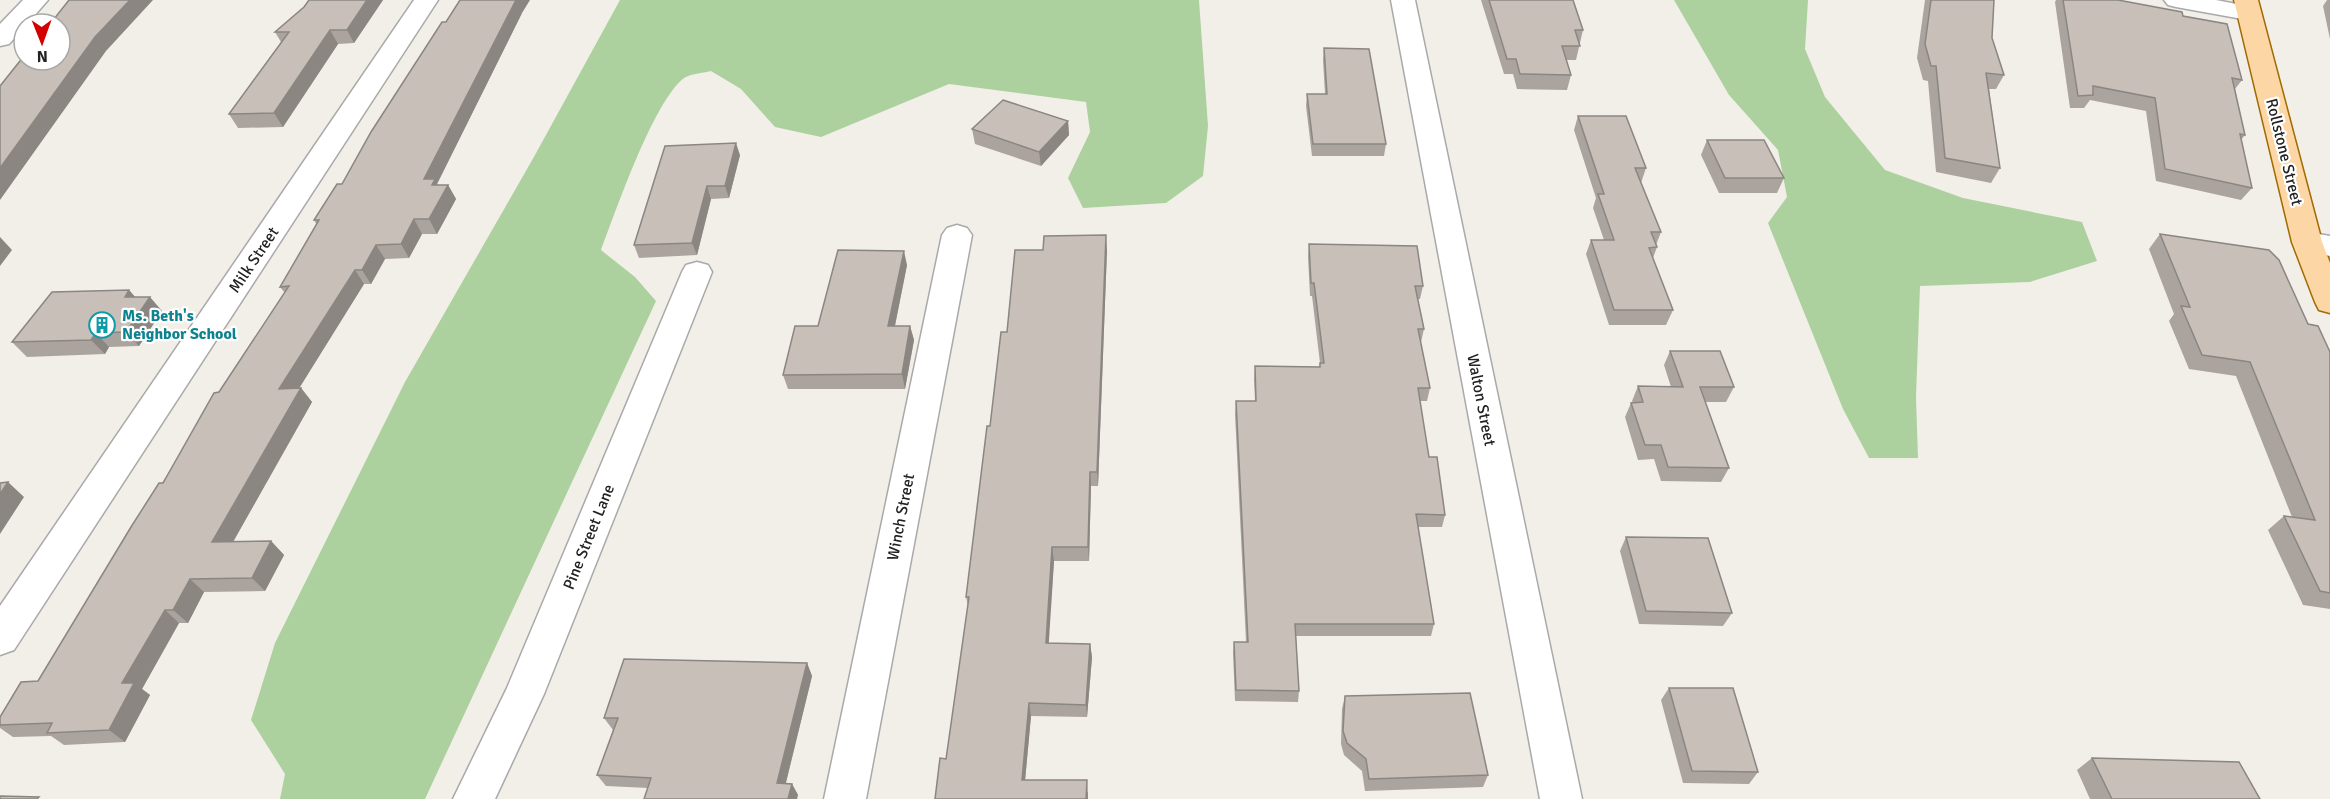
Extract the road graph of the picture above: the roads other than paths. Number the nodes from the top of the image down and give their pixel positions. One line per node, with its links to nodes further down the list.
1 (36, 0): 6 (street)
2 (426, 0): 11 (street, Milk Street)
3 (1403, 0): 14 (street, Walton Street)
4 (2176, 0): 5 (street)
5 (2247, 6): 8 (main road, Rollstone Street)
6 (0, 39)
7 (957, 235): 13 (street, Winch Street)
8 (2319, 244): 10 (main road, Rollstone Street)
9 (697, 272): 12 (street, Pine Street Lane)
10 (2330, 302)
11 (0, 638)
12 (474, 799)
13 (845, 799)
14 (1561, 799)

